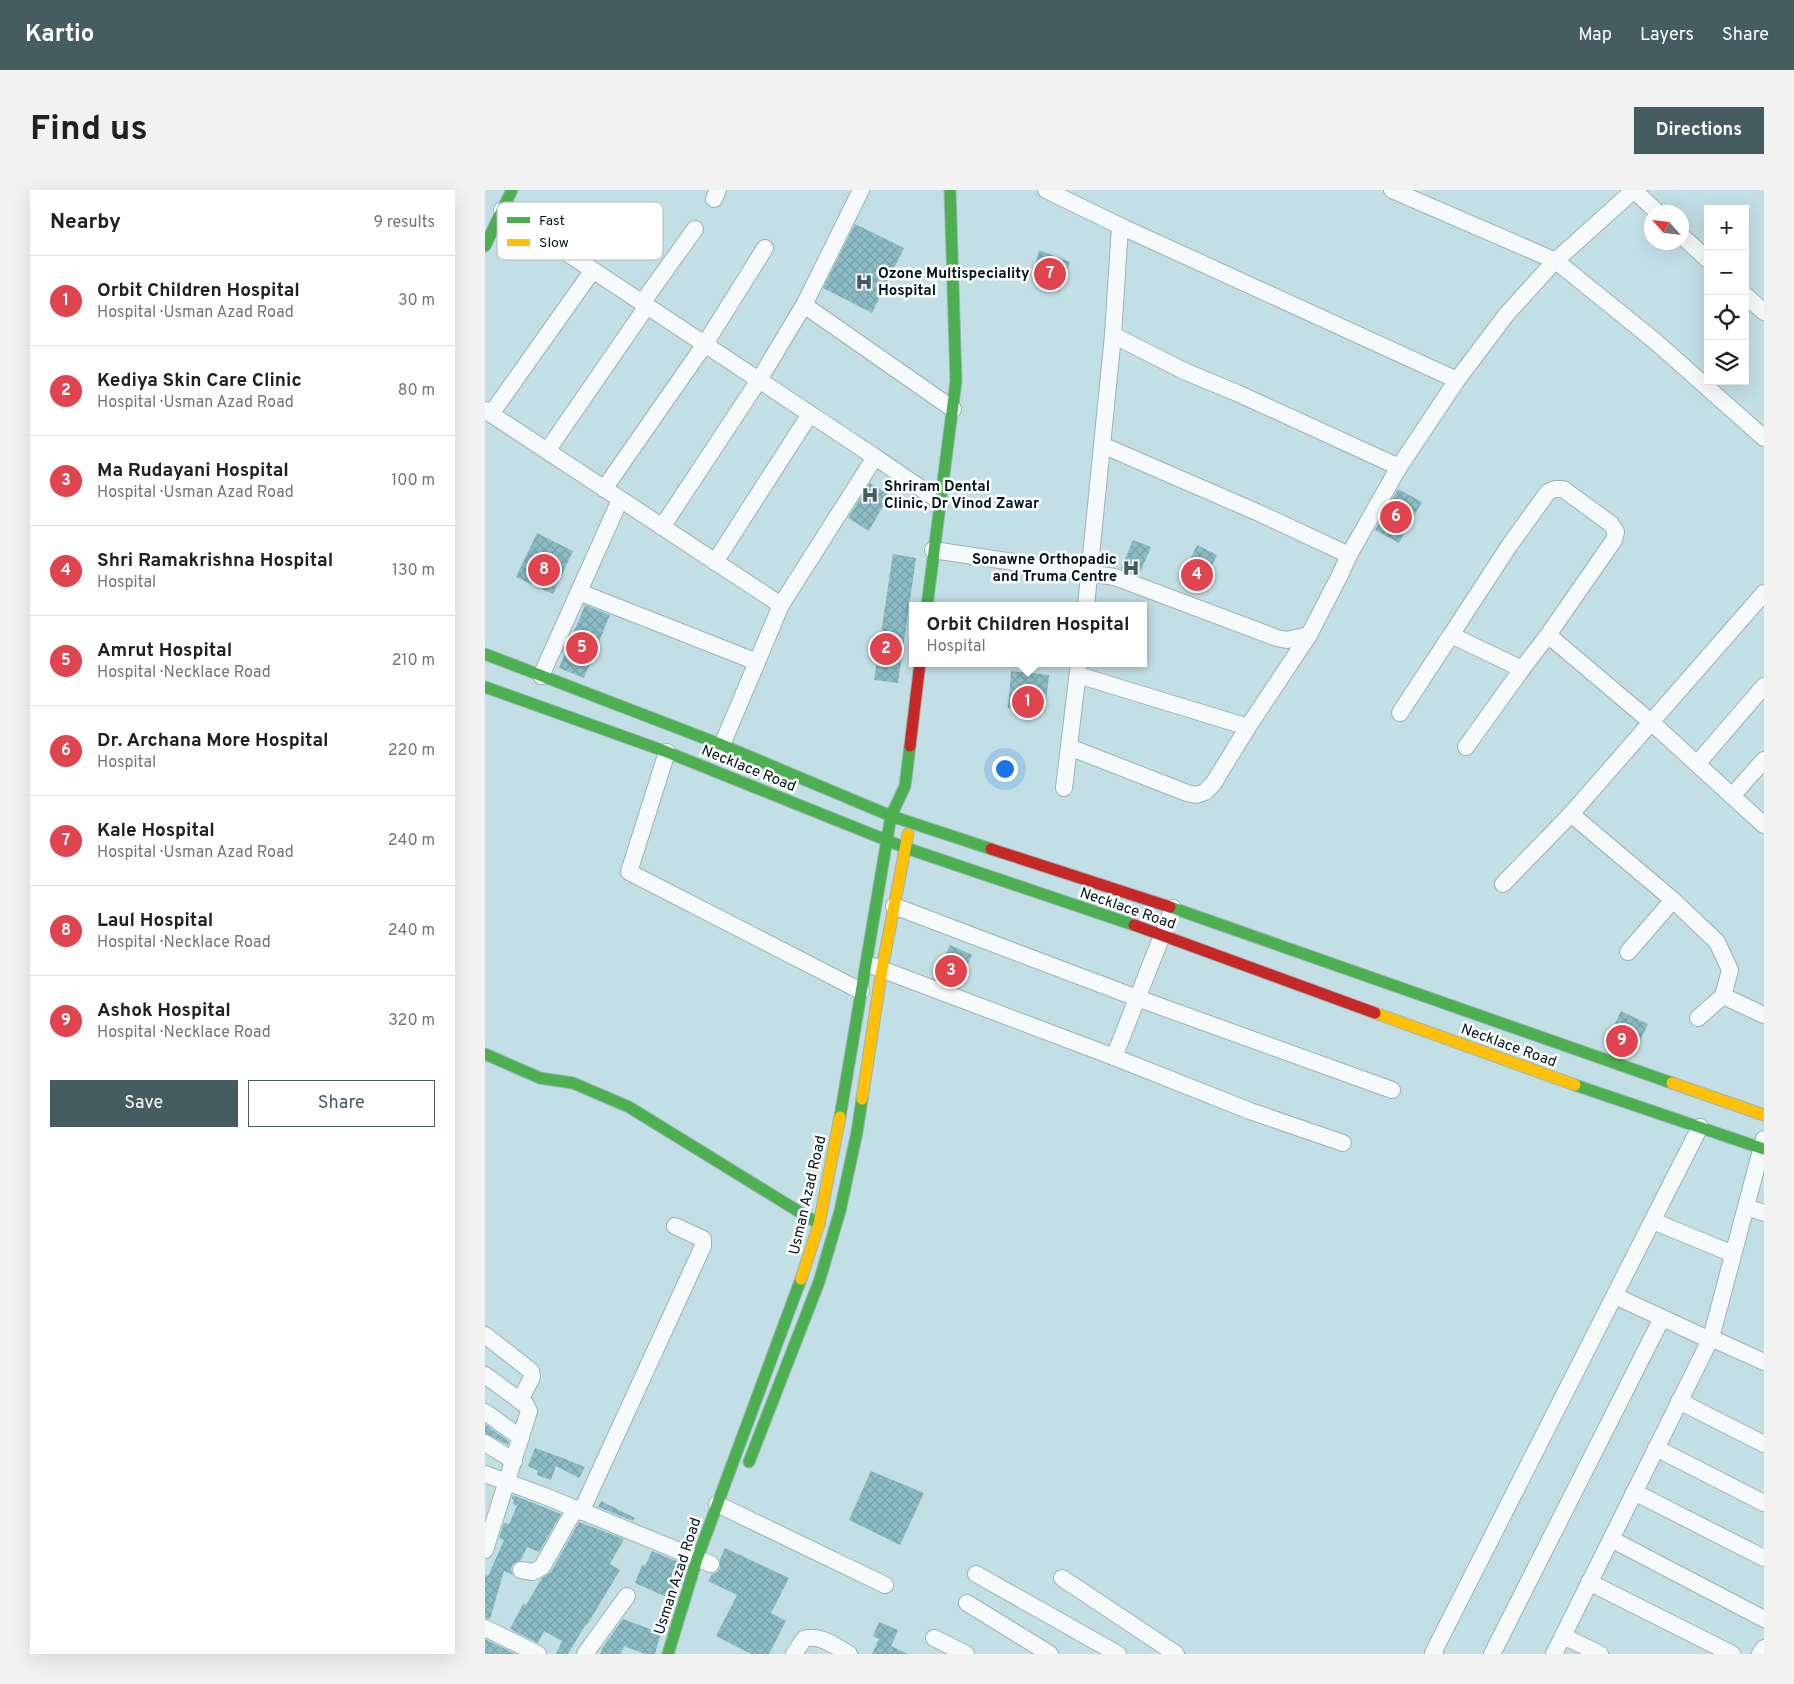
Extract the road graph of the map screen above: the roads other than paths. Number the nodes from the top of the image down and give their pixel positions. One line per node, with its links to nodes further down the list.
1 (512, 190): 7 (main road)
2 (861, 190): 21 (street)
3 (950, 190): 27 (main road)
4 (1046, 190): 10 (street)
5 (1392, 190): 17 (street)
6 (1634, 190): 8 (street); 17 (street)
7 (506, 202)
8 (1650, 205)
9 (497, 221): 13 (main road)
10 (1119, 226): 23 (street); 26 (street)
11 (695, 229): 20 (street)
12 (1689, 242): 15 (street)
13 (485, 246)
14 (765, 248): 24 (street)
15 (1704, 256)
16 (578, 260): 18 (street)
17 (1556, 261): 26 (street); 30 (street)
18 (593, 270): 20 (street); 28 (street)
19 (1749, 299): 22 (street)
20 (644, 304): 24 (street); 32 (street)
21 (805, 305): 25 (street); 27 (street)
22 (1764, 312)
23 (1113, 336): 31 (street); 34 (street)
24 (705, 344): 25 (street); 35 (street)
25 (759, 380): 29 (street); 38 (street)
26 (1457, 380): 34 (street)
27 (953, 409): 37 (main road)
28 (488, 412): 32 (street)
29 (810, 414): 33 (street); 41 (street)
30 (1764, 438)
31 (1102, 445): 40 (street); 42 (street)
32 (547, 451): 35 (street)
33 (875, 457): 37 (street); 47 (street)
34 (1399, 467): 40 (street)
35 (604, 489): 36 (street)
36 (620, 500): 38 (street); 43 (street)
37 (941, 502): 39 (main road)
38 (662, 527): 41 (street)
39 (933, 550): 42 (street); 45 (main road)
40 (1349, 555): 48 (street)
41 (715, 562): 47 (street)
42 (1090, 573): 46 (street); 48 (street)
43 (579, 592): 52 (street); 56 (street)
44 (1764, 593): 60 (street)
45 (927, 602)
46 (1086, 602)
47 (781, 605): 52 (street)
48 (1309, 635): 61 (street)
49 (1451, 635): 50 (street); 55 (street); 59 (street)
50 (1548, 635): 55 (street); 60 (street)
51 (485, 654): 56 (main road, Necklace Road)
52 (757, 662): 62 (street)
53 (919, 667): 68 (main road, Usman Azad Road)
54 (1078, 669): 61 (street); 63 (street)
55 (1522, 670): 64 (street)
56 (541, 676): 62 (main road, Necklace Road)
57 (1764, 686): 67 (street)
58 (485, 687): 65 (main road, Necklace Road)
59 (1400, 713)
60 (1651, 722): 67 (street); 72 (street)
61 (1248, 726): 63 (street)
62 (722, 746): 73 (main road, Necklace Road)
63 (1069, 747): 69 (street)
64 (1467, 747)
65 (667, 752): 75 (main road, Necklace Road); 85 (street)
66 (1764, 760): 70 (street)
67 (1697, 764): 70 (street)
68 (905, 786): 71 (main road, Usman Azad Road); 73 (main road, Usman Azad Road)
69 (1064, 788)
70 (1732, 796): 74 (street)
71 (909, 813): 73 (main road, Necklace Road); 76 (main road, Usman Azad Road); 80 (main road, Necklace Road)
72 (1571, 814): 77 (street); 78 (street)
73 (891, 816): 75 (main road, Usman Azad Road)
74 (1764, 825)
75 (887, 840): 76 (main road, Necklace Road); 83 (main road, Usman Azad Road)
76 (906, 848): 79 (main road, Usman Azad Road); 81 (main road, Necklace Road)
77 (1503, 884)
78 (1673, 900): 82 (street); 86 (street)
79 (894, 906): 84 (main road, Usman Azad Road); 87 (street)
80 (1173, 908): 81 (street); 93 (main road, Necklace Road)
81 (1162, 935): 87 (street); 94 (main road, Necklace Road)
82 (1627, 952)
83 (866, 964): 84 (street); 85 (main road, Usman Azad Road)
84 (882, 969): 91 (street); 118 (main road, Usman Azad Road)
85 (861, 991): 100 (main road, Usman Azad Road)
86 (1723, 996): 88 (street); 89 (street)
87 (1137, 998): 91 (street); 92 (street)
88 (1764, 1015)
89 (1698, 1018)
90 (485, 1054): 100 (main road)
91 (1114, 1058): 95 (street)
92 (1393, 1090)
93 (1764, 1115)
94 (1700, 1128): 96 (main road, Necklace Road); 99 (street)
95 (1343, 1143)
96 (1763, 1146): 97 (street)
97 (1746, 1207): 98 (street); 102 (street)
98 (1764, 1213)
99 (1653, 1221): 102 (street); 103 (street)
100 (819, 1224): 122 (main road, Usman Azad Road)
101 (675, 1226): 123 (street)
102 (1733, 1254): 106 (street)
103 (1615, 1296): 104 (street); 149 (street)
104 (1662, 1318): 106 (street); 150 (street)
105 (485, 1335): 109 (street)
106 (1710, 1339): 107 (street); 110 (street)
107 (1764, 1362)
108 (485, 1375): 109 (street)
109 (520, 1401): 112 (street)
110 (1679, 1401): 114 (street); 115 (street)
111 (485, 1412): 112 (street)
112 (521, 1438): 116 (street)
113 (485, 1443): 116 (street)
114 (1764, 1444)
115 (1656, 1448): 120 (street); 121 (street)
116 (514, 1461): 119 (street)
117 (485, 1474): 119 (street)
118 (744, 1476)
119 (507, 1482): 123 (street); 125 (street)
120 (1634, 1492): 124 (street); 126 (street)
121 (1764, 1503)
122 (727, 1508): 127 (main road, Usman Azad Road); 132 (street)
123 (578, 1510): 127 (street); 128 (street)
124 (1611, 1539): 131 (street); 135 (street)
125 (485, 1550)
126 (1764, 1558)
127 (707, 1563): 142 (main road, Usman Azad Road)
128 (521, 1570)
129 (976, 1574): 147 (street)
130 (1062, 1578): 148 (street)
131 (1589, 1582): 137 (street); 153 (street)
132 (885, 1585)
133 (627, 1596): 141 (street)
134 (967, 1603): 146 (street)
135 (1764, 1619)
136 (485, 1628): 140 (street)
137 (1563, 1636): 151 (street); 152 (street)
138 (934, 1638): 145 (street)
139 (1764, 1648): 154 (street)
140 (538, 1654)
141 (585, 1654)
142 (668, 1654)
143 (794, 1654): 144 (street)
144 (849, 1654)
145 (966, 1654)
146 (1050, 1654)
147 (1118, 1654)
148 (1175, 1654)
149 (1433, 1654)
150 (1492, 1654)
151 (1554, 1654)
152 (1600, 1654)
153 (1732, 1654)
154 (1760, 1654)

